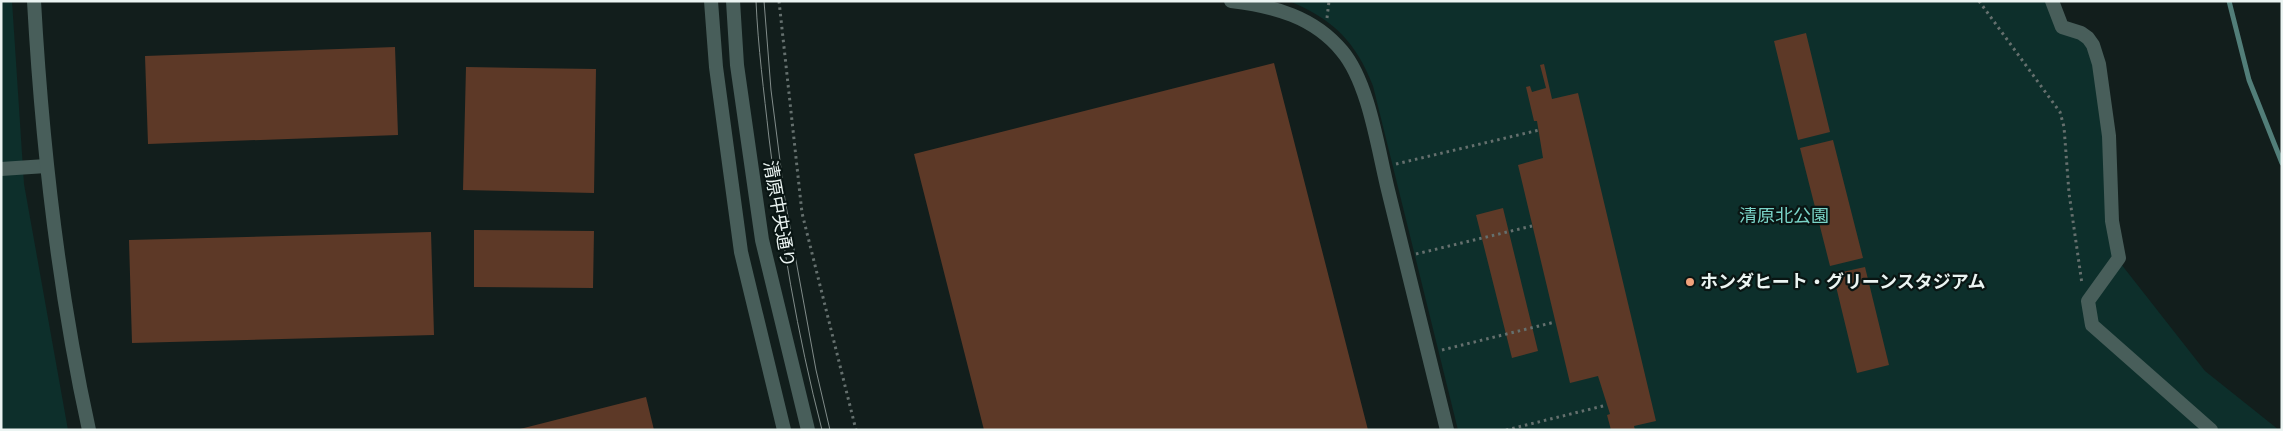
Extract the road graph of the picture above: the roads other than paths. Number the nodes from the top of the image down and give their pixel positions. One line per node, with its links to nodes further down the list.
1 (34, 1): 6 (street)
2 (711, 1): 9 (street)
3 (733, 1): 10 (street, 清原中央通り)
4 (1231, 1): 11 (street)
5 (2052, 1): 12 (street)
6 (46, 166): 7 (street); 8 (street)
7 (1, 169)
8 (89, 430)
9 (784, 430)
10 (808, 430)
11 (1447, 430)
12 (2211, 430)

